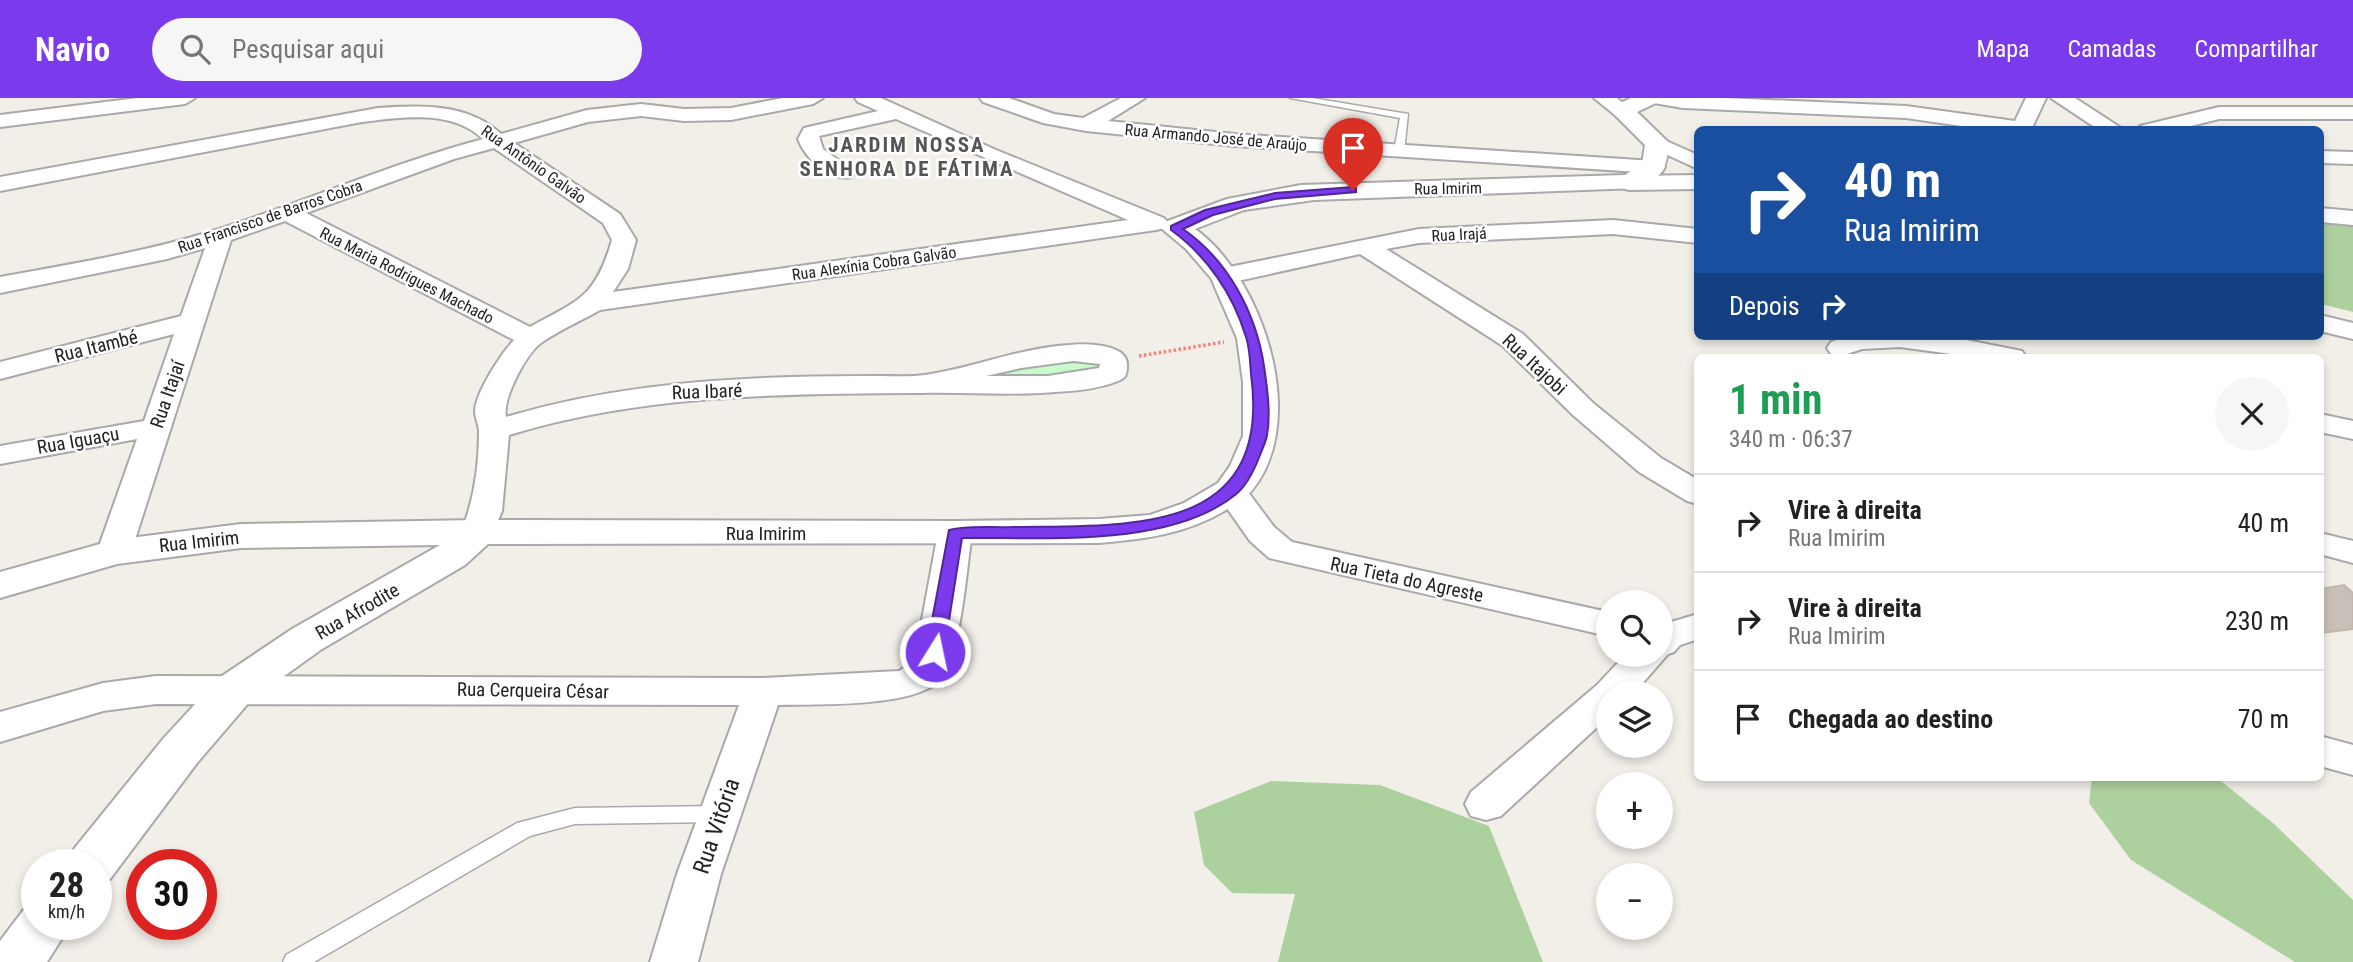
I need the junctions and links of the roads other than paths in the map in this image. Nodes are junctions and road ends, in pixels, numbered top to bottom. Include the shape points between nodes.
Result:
1 (185, 98) edge
2 (571, 98) edge
3 (813, 98) edge
4 (866, 98) edge
5 (990, 98) edge
6 (1135, 98) edge
7 (1295, 98) edge
8 (1648, 98) edge
9 (1655, 98) edge
10 (2036, 98) edge
11 (2061, 98) edge
12 (2197, 98) edge
13 (1613, 105) edge
14 (1869, 105) edge
15 (897, 113) junction
16 (2219, 113) junction
17 (2353, 113) edge
18 (587, 116) junction
19 (0, 121) edge
20 (1086, 125) junction
21 (2004, 126) edge
22 (2022, 126) edge
23 (2107, 126) edge
24 (2164, 126) edge
25 (2238, 126) edge
26 (496, 140) junction
27 (1399, 150) junction
28 (2324, 157) edge
29 (2353, 158) edge
30 (1694, 163) edge
31 (1647, 164) junction
32 (844, 172) dead end
33 (1694, 180) edge
34 (0, 184) edge
35 (285, 212) junction
36 (2324, 215) edge
37 (2353, 218) edge
38 (1165, 225) junction
39 (221, 236) junction
40 (1694, 236) edge
41 (1364, 246) junction
42 (1224, 276) junction
43 (0, 285) edge
44 (593, 303) junction
45 (192, 321) junction
46 (2324, 324) edge
47 (2353, 331) edge
48 (530, 338) junction
49 (1831, 342) edge
50 (1976, 349) junction
51 (1851, 354) edge
52 (1922, 354) edge
53 (1998, 354) edge
54 (1114, 359) road end
55 (0, 371) edge
56 (2324, 424) edge
57 (156, 428) junction
58 (494, 430) junction
59 (2353, 430) edge
60 (0, 455) edge
61 (1231, 491) junction
62 (1694, 492) edge
63 (478, 532) junction
64 (955, 533) junction
65 (2324, 545) edge
66 (114, 552) junction
67 (2353, 552) edge
68 (0, 585) edge
69 (1596, 621) edge
70 (1637, 667) edge
71 (1623, 681) edge
72 (235, 689) junction
73 (763, 692) junction
74 (1596, 706) edge
75 (0, 727) edge
76 (2324, 752) edge
77 (2353, 760) edge
78 (1486, 804) dead end
79 (720, 814) junction
80 (104, 849) edge
81 (32, 940) edge
82 (16, 962) edge
83 (294, 962) edge
84 (674, 962) edge

1 - 19 street
2 - 18 street
3 - 18 street, Rua Francisco de Barros Cobra via 731,114 684,116 641,110
4 - 15 street
5 - 20 street via 1051,120
6 - 20 street, Rua Armando José de Araújo
7 - 27 lane via 1405,116
8 - 13 street
9 - 14 street via 1683,103
10 - 22 street
11 - 23 street
12 - 16 street
13 - 31 street
14 - 21 street
15 - 32 street via 811,132 808,139 814,153
15 - 38 street
16 - 17 street
16 - 24 street
16 - 25 street
18 - 26 street, Rua Francisco de Barros Cobra
20 - 27 street, Rua Armando José de Araújo
26 - 34 street, Rua Antônio Galvão via 480,124 436,114 388,112
26 - 35 street, Rua Francisco de Barros Cobra
26 - 44 street, Rua Antônio Galvão via 612,219 619,230 624,240 622,254
27 - 31 street, Rua Armando José de Araújo
28 - 29 street
30 - 31 street
31 - 33 street, Rua Armando José de Araújo
31 - 38 street, Rua Imirim via 1314,191 1243,203
35 - 39 street, Rua Francisco de Barros Cobra
35 - 48 street, Rua Maria Rodrigues Machado
36 - 37 street
38 - 42 street, Rua Imirim via 1196,243
38 - 44 street, Rua Alexínia Cobra Galvão
39 - 43 street, Rua Francisco de Barros Cobra via 120,262
39 - 45 street, Rua Itajaí
40 - 41 street, Rua Irajá via 1613,228 1419,236
41 - 42 street, Rua Irajá
41 - 62 street, Rua Itajobi via 1513,340 1583,409 1650,465
42 - 61 street, Rua Imirim via 1253,338 1259,382 1260,436 1248,467
44 - 48 street, Rua Antônio Galvão
45 - 55 street, Rua Itambé
45 - 57 street, Rua Itajaí
46 - 47 street
48 - 58 street, Rua Antônio Galvão via 494,394 490,410
49 - 50 street via 1897,341
49 - 51 street
50 - 52 street
50 - 53 street
54 - 58 street, Rua Ibaré via 1113,373 1088,380 643,394 570,407
56 - 59 street
57 - 60 street, Rua Iguaçu
57 - 66 street, Rua Itajaí
58 - 63 street, Rua Antônio Galvão via 486,511
61 - 64 street, Rua Imirim via 1197,511 1155,526
61 - 69 street, Rua Tieta do Agreste via 1262,534 1281,550
63 - 64 street, Rua Imirim
63 - 66 street, Rua Imirim via 241,536
63 - 72 street, Rua Afrodite via 451,555 307,639
64 - 73 street, Rua Cerqueira César via 935,652 925,672 909,682 884,687
65 - 67 street
66 - 68 street, Rua Imirim
70 - 71 street
72 - 73 street, Rua Cerqueira César
72 - 75 street, Rua Cerqueira César via 103,696
72 - 80 street, Rua Afrodite
73 - 79 street, Rua Vitória
74 - 78 street
76 - 77 street
79 - 83 lane via 547,821 524,829
79 - 84 street, Rua Vitória
81 - 82 street

